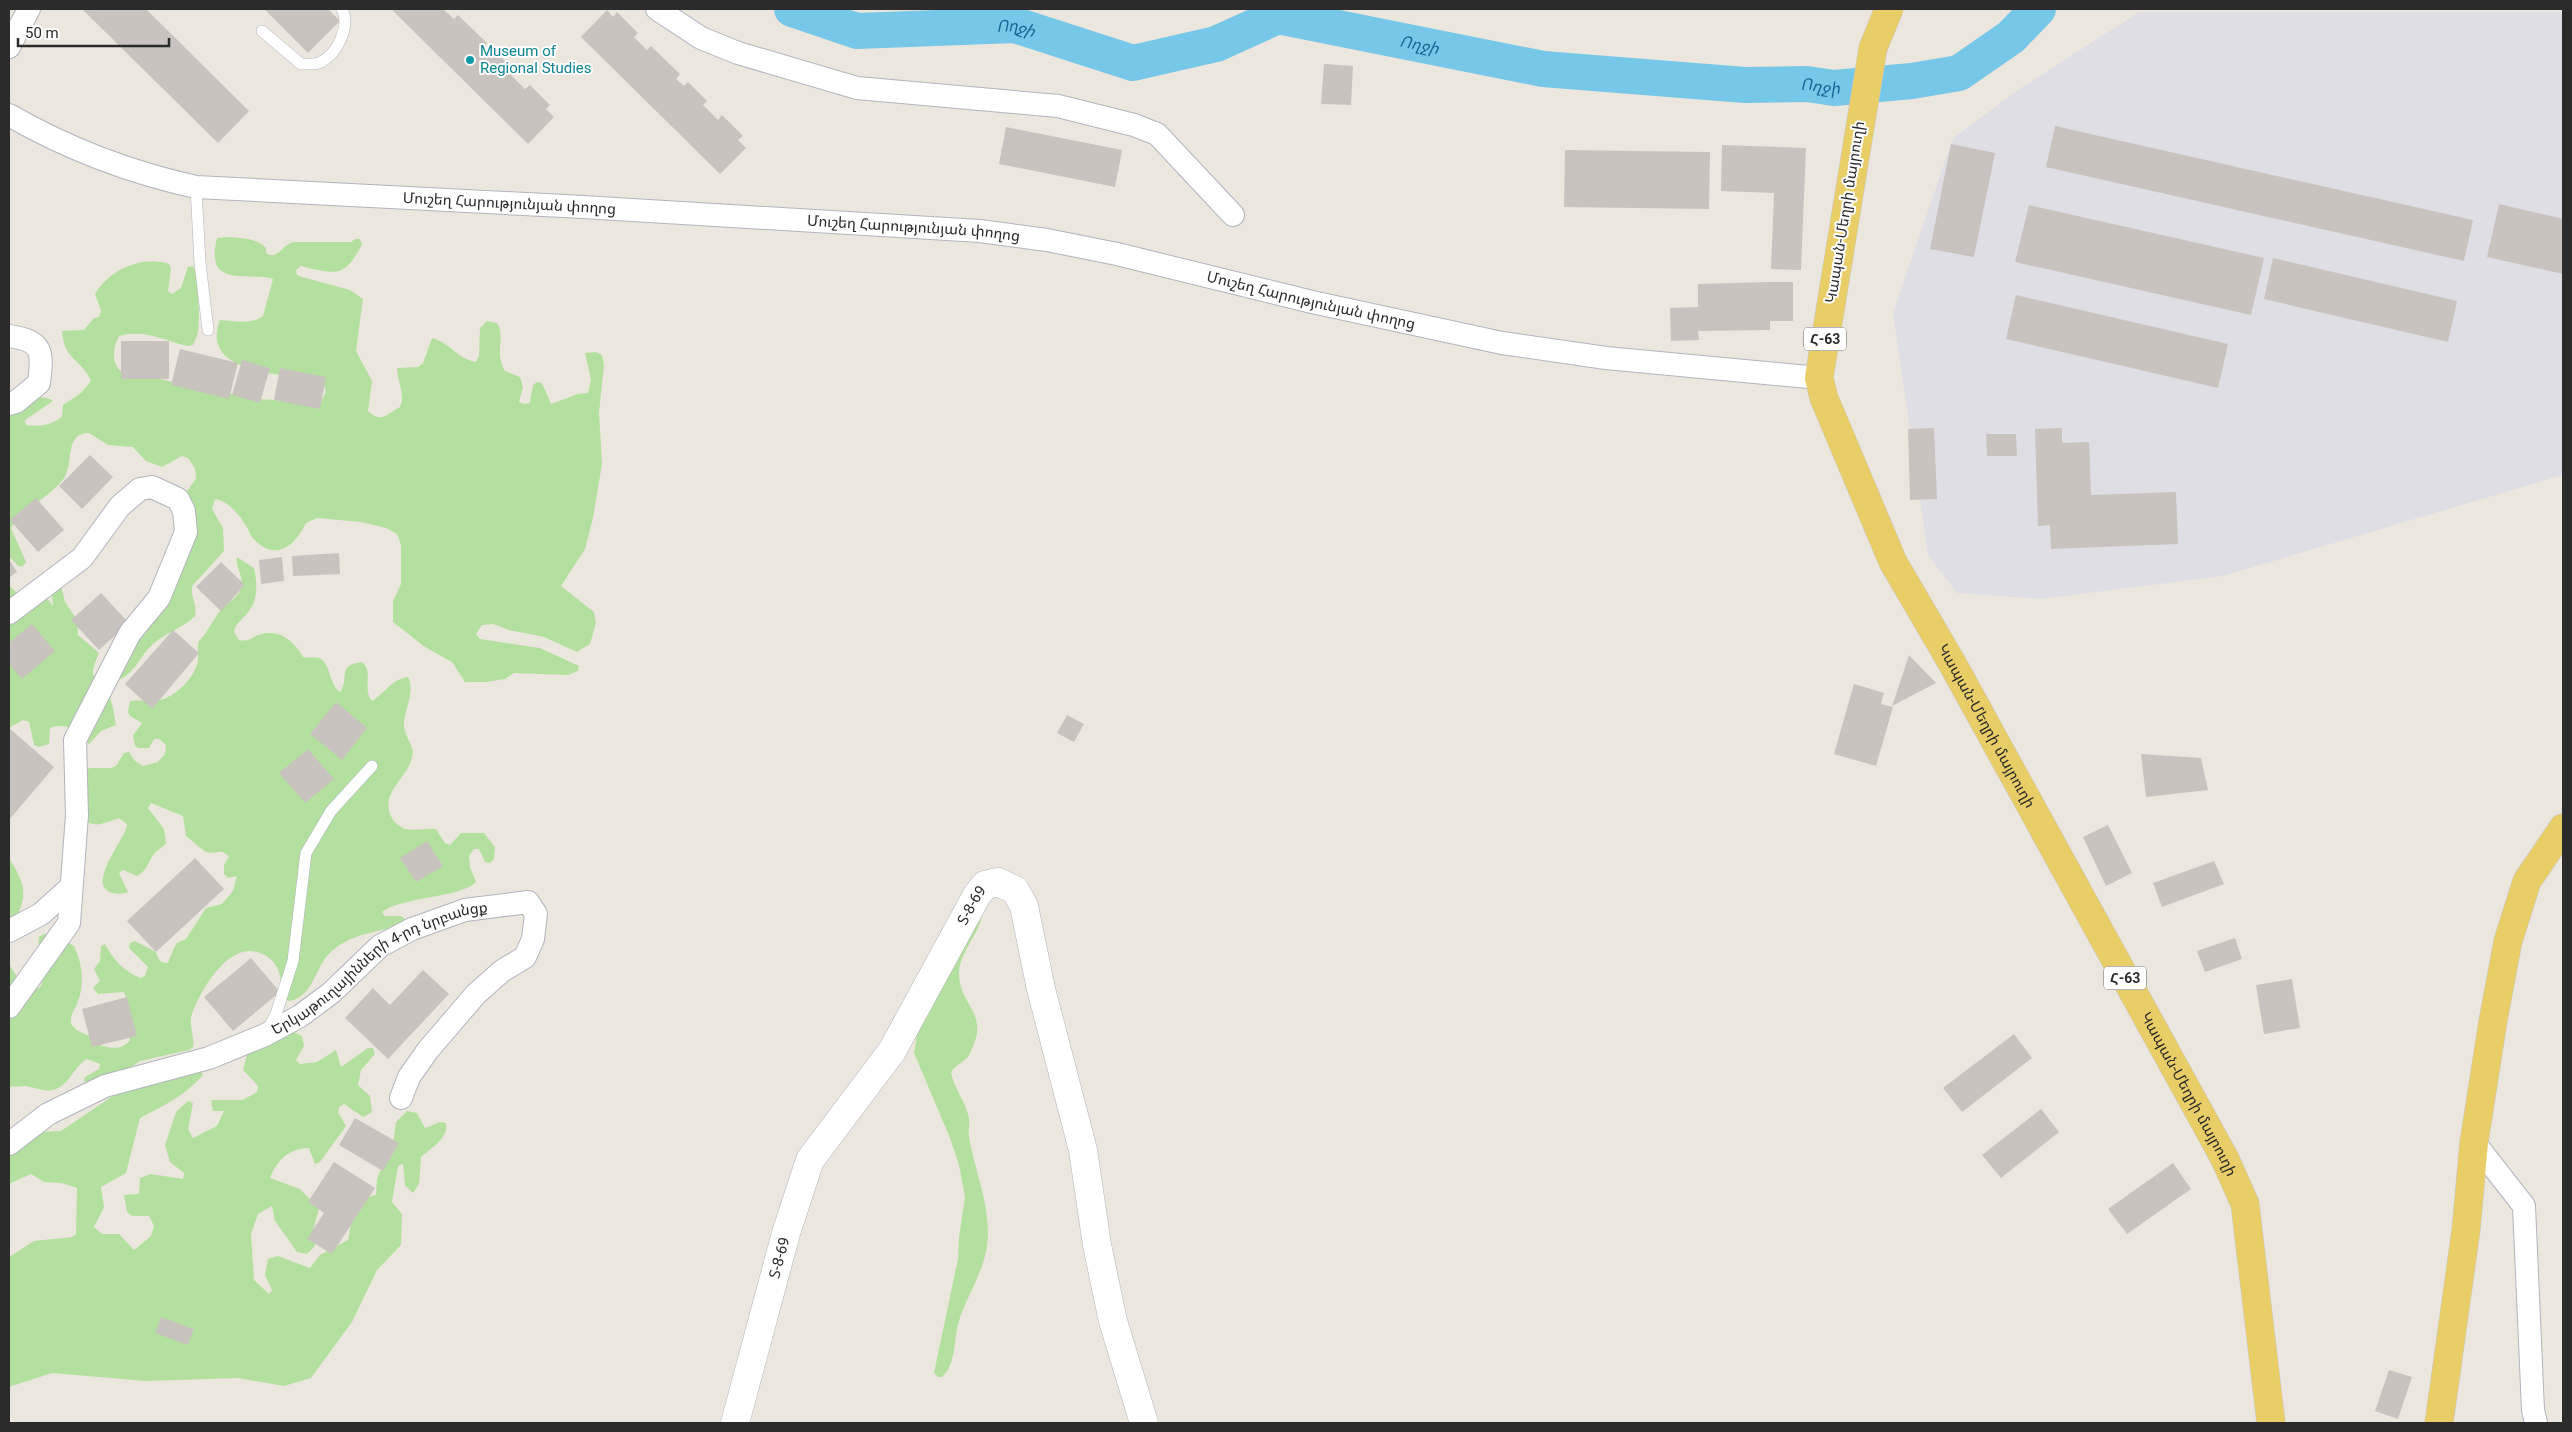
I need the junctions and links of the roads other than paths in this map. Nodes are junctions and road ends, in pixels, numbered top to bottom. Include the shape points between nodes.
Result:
1 (29, 9) edge
2 (342, 9) edge
3 (658, 9) edge
4 (1889, 9) edge
5 (262, 31) dead end
6 (9, 47) edge
7 (9, 115) edge
8 (196, 187) junction
9 (1233, 215) dead end
10 (208, 330) dead end
11 (9, 336) edge
12 (1820, 378) junction
13 (9, 404) edge
14 (9, 613) edge
15 (372, 766) dead end
16 (2563, 828) edge
17 (71, 887) junction
18 (9, 931) edge
19 (9, 1007) edge
20 (265, 1035) junction
21 (401, 1098) dead end
22 (2474, 1142) junction
23 (9, 1144) edge
24 (735, 1423) edge
25 (1144, 1423) edge
26 (2271, 1423) edge
27 (2439, 1423) edge
28 (2536, 1423) edge

1 - 6 street
2 - 5 lane via 346,16 344,28 333,53 319,64 302,64
3 - 9 street via 701,38 738,53 857,88 1058,106 1134,125 1157,134
4 - 12 main road, Կապան-Մեղրի մայրուղի / Հ-63 via 1873,48 1862,105
7 - 8 street, Մուշեղ Հարությունյան փողոց via 81,153 158,179
8 - 10 lane
8 - 12 street, Մուշեղ Հարությունյան փողոց via 990,232 1117,254 1321,304 1502,343 1606,358
11 - 13 street via 34,343 41,350 42,360 39,382 16,402
12 - 26 main road, Կապան-Մեղրի մայրուղի / Հ-63 via 1824,398 1893,562 2225,1158 2245,1204
14 - 17 street via 82,558 120,506 140,489 152,486 178,499 184,511 186,532 159,598 130,633 75,740 77,815
15 - 20 lane via 332,811 306,853 293,961 276,1014
16 - 22 main road via 2527,881 2508,942
17 - 18 street via 41,914
17 - 19 street via 69,923
20 - 21 street, Երկաթուղայինների 4-րդ նրբանցք via 332,994 380,946 412,929 465,910 528,902 536,914 533,939 525,957 502,971 476,994 428,1050 409,1077
20 - 23 street, Երկաթուղայինների 4-րդ նրբանցք via 209,1058 105,1086 48,1114
22 - 27 main road via 2466,1230
22 - 28 street via 2524,1206
24 - 25 street, Տ-8-69 / Տ-8-69 via 786,1233 810,1160 892,1051 977,895 985,885 998,882 1015,890 1024,906 1041,989 1083,1150 1097,1245 1113,1321

